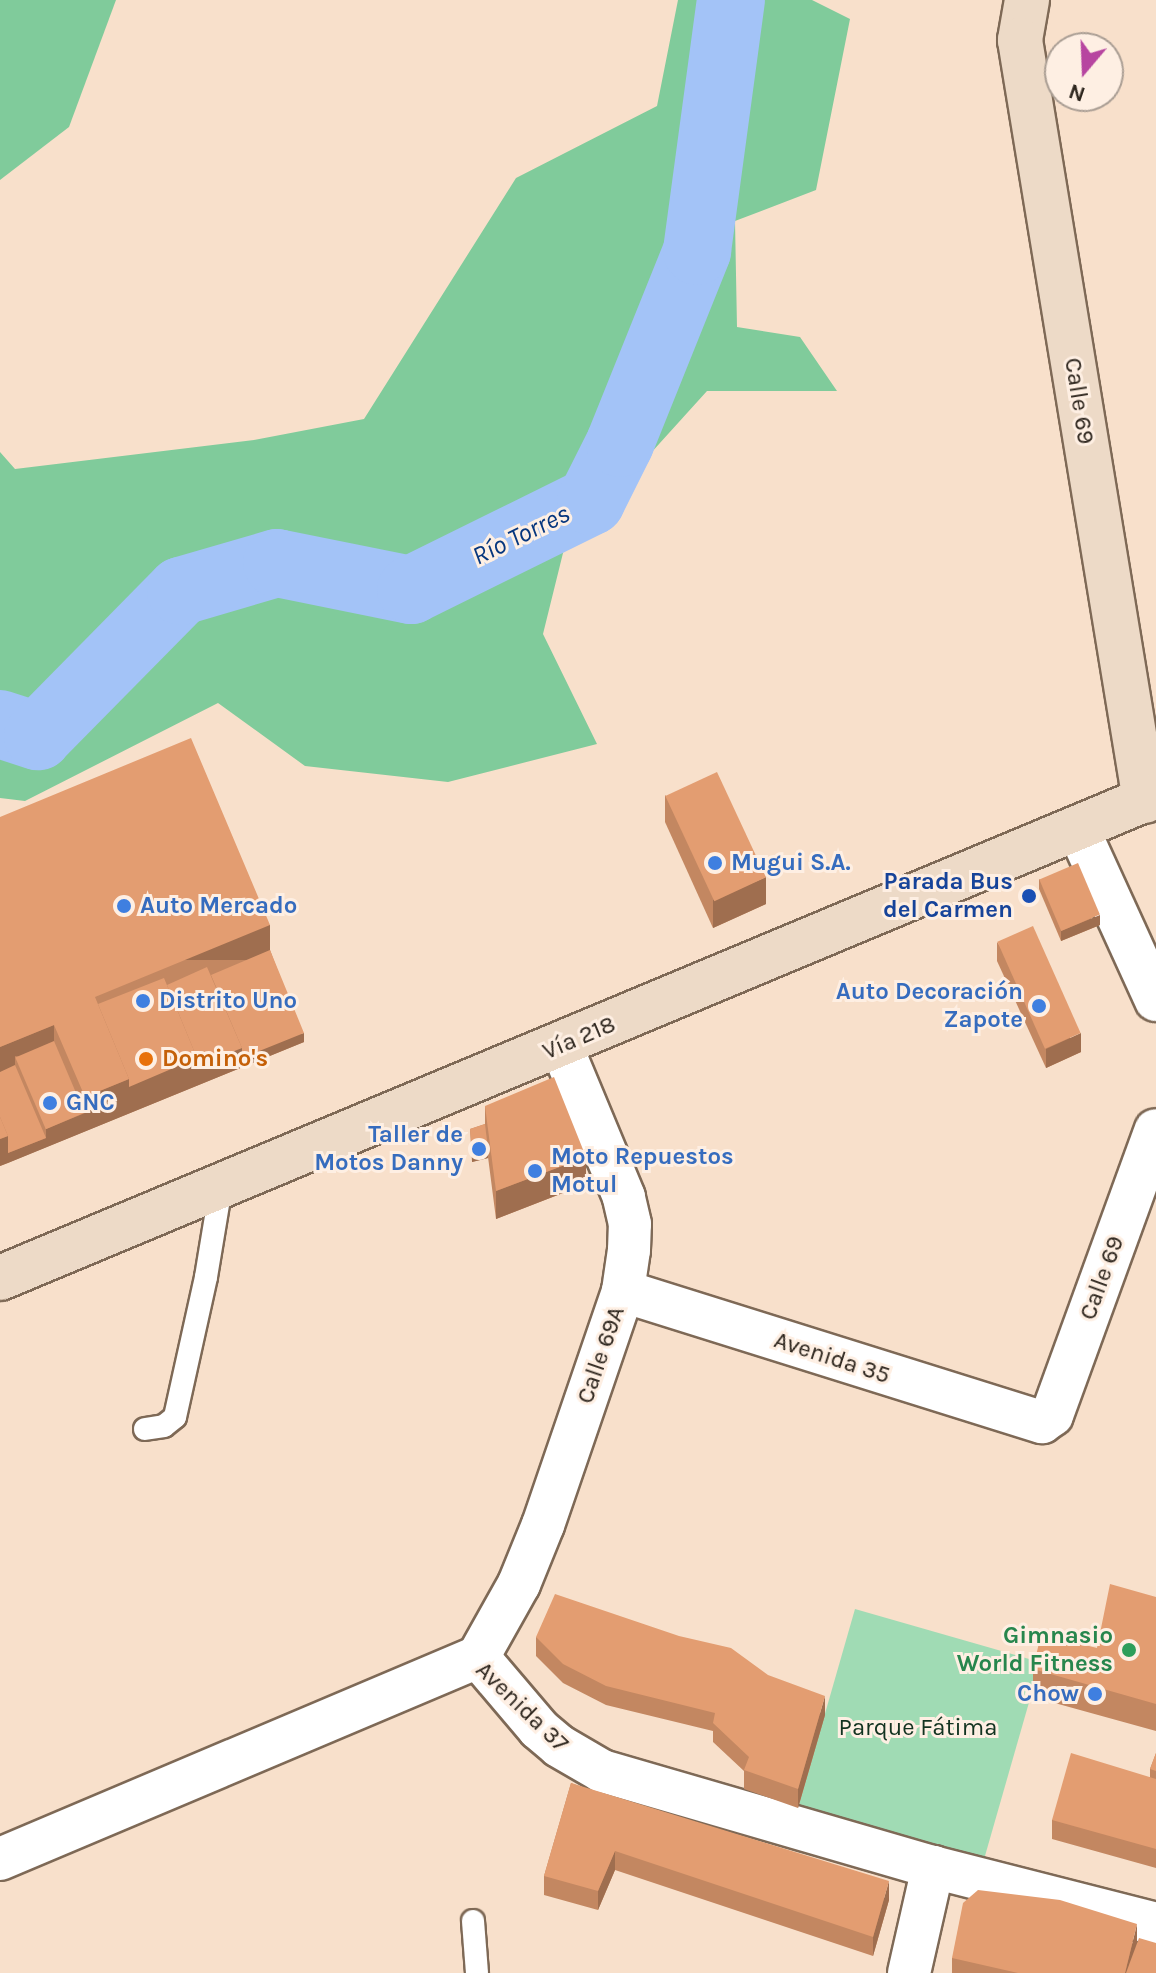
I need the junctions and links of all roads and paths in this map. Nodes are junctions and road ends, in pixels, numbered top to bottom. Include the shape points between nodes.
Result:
1 (1027, 0) edge
2 (1150, 798) edge
3 (1078, 829) junction
4 (1156, 1000) edge
5 (561, 1046) junction
6 (1156, 1130) edge
7 (221, 1186) junction
8 (0, 1278) edge
9 (623, 1291) junction
10 (1042, 1422) joint
11 (145, 1429) dead end
12 (478, 1657) junction
13 (0, 1859) edge
14 (933, 1867) junction
15 (473, 1921) dead end
16 (1156, 1924) edge
17 (477, 1973) edge
18 (909, 1973) edge

1 - 2 main road, Calle 69 via 1020,40
2 - 3 main road, Vía 218
3 - 4 street
3 - 5 main road, Vía 218
5 - 7 main road, Vía 218
5 - 9 street, Calle 69A via 624,1197 630,1224
6 - 10 street, Calle 69 via 1052,1415
7 - 8 main road, Vía 218
7 - 11 lane via 175,1417 164,1426
9 - 10 street, Avenida 35
9 - 12 street, Calle 69A via 531,1554
12 - 13 street, Avenida 37
12 - 14 street, Avenida 37 via 539,1729 602,1771
14 - 16 street, Avenida 37
14 - 18 street
15 - 17 lane

